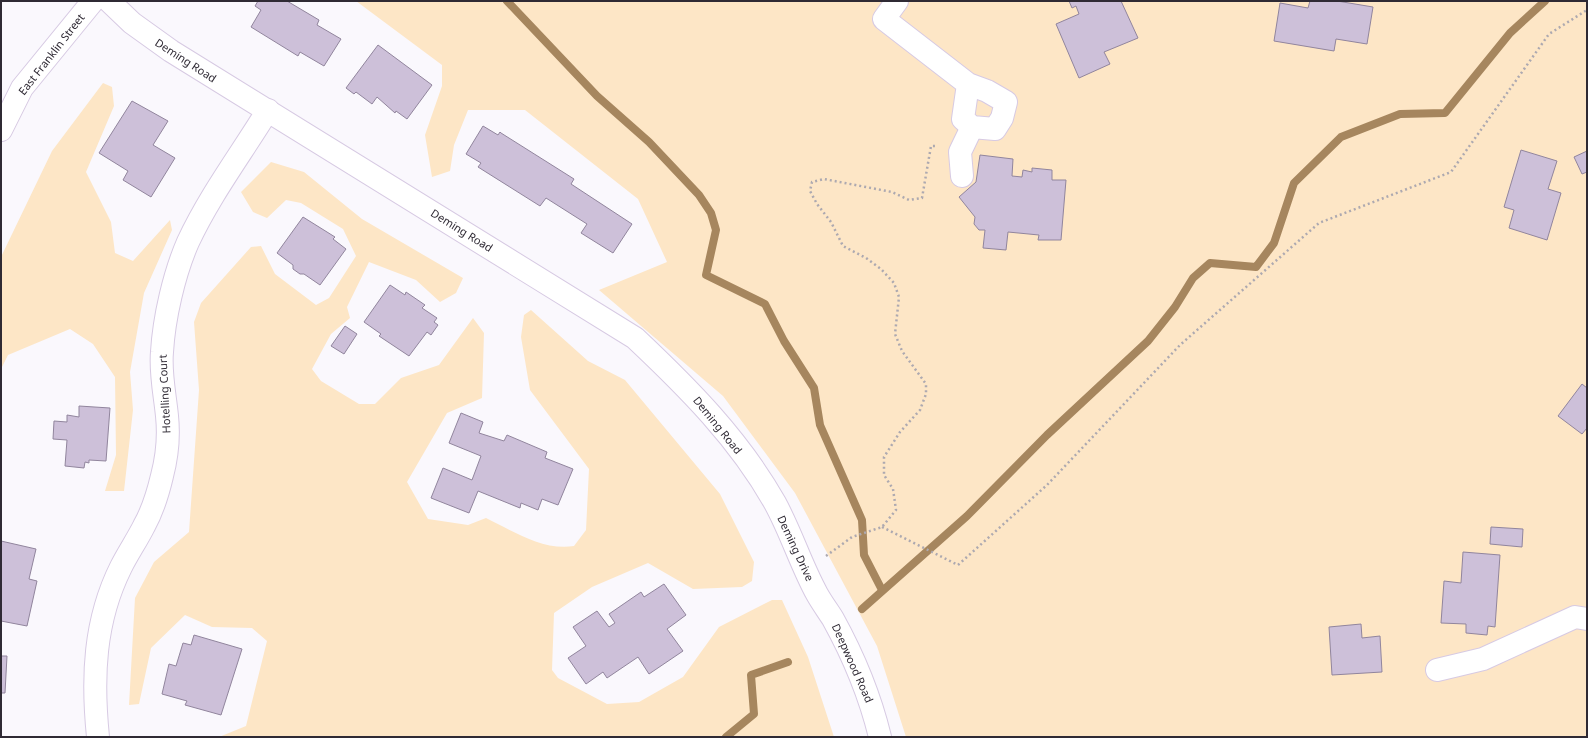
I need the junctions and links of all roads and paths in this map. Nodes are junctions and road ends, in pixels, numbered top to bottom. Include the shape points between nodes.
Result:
1 (93, 1) edge
2 (109, 1) edge
3 (898, 1) edge
4 (1587, 10) edge
5 (968, 84) junction
6 (268, 110) junction
7 (972, 127) junction
8 (1, 130) edge
9 (960, 152) junction
10 (962, 176) dead end
11 (775, 503) joint
12 (882, 527) junction
13 (802, 562) junction
14 (817, 593) joint
15 (1587, 619) edge
16 (1438, 670) dead end
17 (98, 737) edge
18 (880, 737) edge

1 - 8 street, East Franklin Street via 22,88
2 - 6 street, Deming Road via 132,23 171,51
3 - 5 street via 884,18
4 - 12 path via 1549,34 1451,172 1319,223 1180,345 1047,485 958,565
5 - 7 street via 963,119
5 - 7 street via 1006,102 1002,118 995,129
6 - 11 street, Deming Road via 635,338 685,385 730,436
6 - 17 street, Hotelling Court via 207,206 178,271 161,353 167,418 163,474 156,500 121,567 107,600 100,626 95,664
7 - 9 street
9 - 10 street
9 - 12 path via 931,146 922,198 909,200 892,192 824,179 812,182 810,191 816,204 831,222 843,246 866,258 894,283 899,297 896,334 902,351 926,384 926,394 920,410 900,432 884,457 884,475 893,489 896,510
11 - 13 street, Deming Drive
12 - 13 path via 852,538 827,556
13 - 14 street, Deming Drive
14 - 18 street, Deepwood Road via 855,662 872,706
15 - 16 street via 1575,617 1483,659

